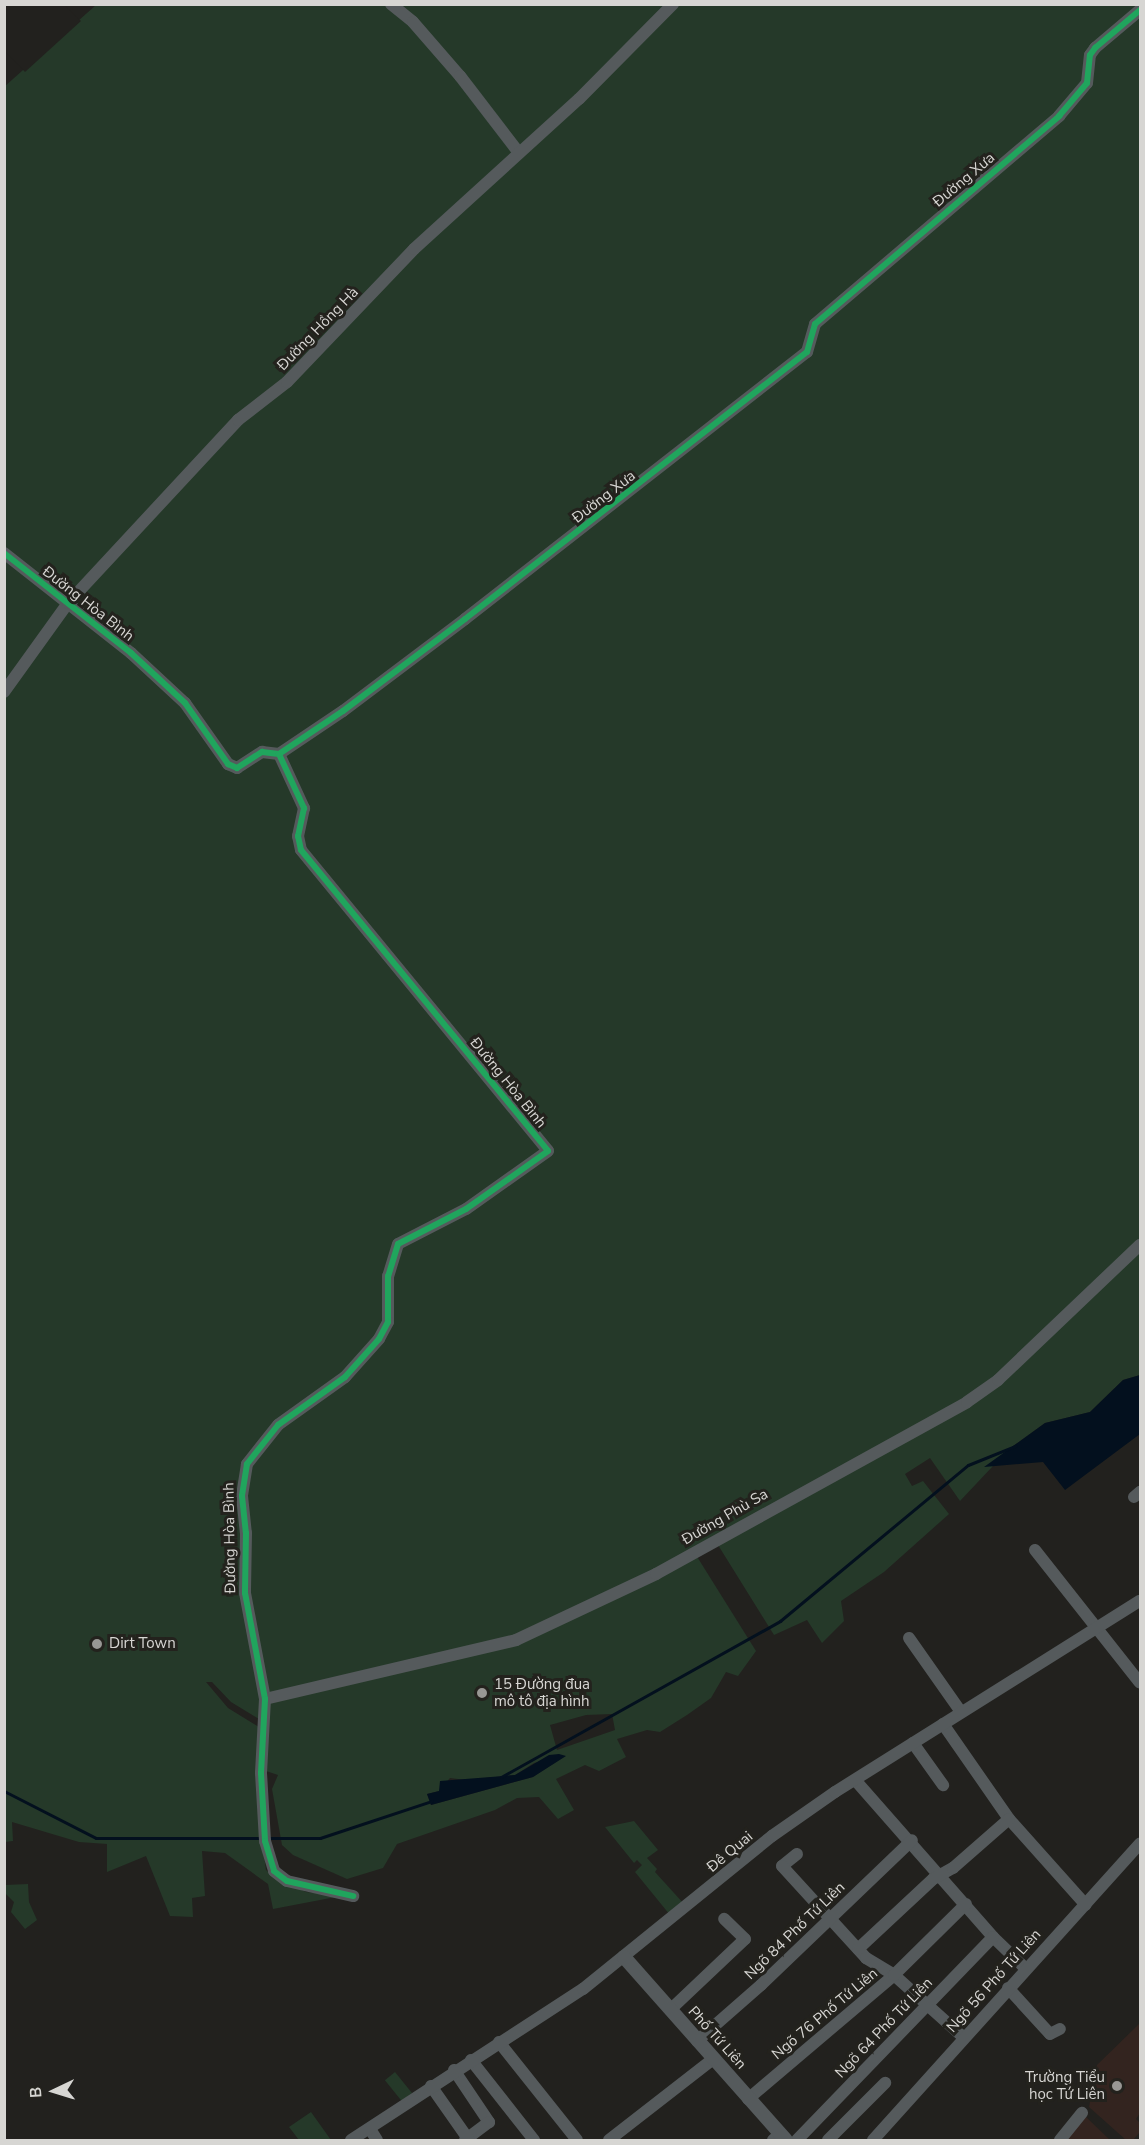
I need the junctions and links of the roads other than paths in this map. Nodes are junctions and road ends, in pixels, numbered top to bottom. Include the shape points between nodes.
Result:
1 (391, 4) edge
2 (673, 4) edge
3 (1140, 10) edge
4 (519, 153) junction
5 (4, 552) edge
6 (68, 603) junction
7 (4, 692) edge
8 (279, 754) junction
9 (1140, 1245) edge
10 (1035, 1550) dead end
11 (1140, 1601) edge
12 (1096, 1629) junction
13 (909, 1638) dead end
14 (1140, 1683) edge
15 (266, 1699) junction
16 (961, 1712) junction
17 (943, 1724) junction
18 (913, 1743) junction
19 (856, 1780) junction
20 (943, 1785) dead end
21 (1010, 1820) junction
22 (912, 1840) junction
23 (1140, 1843) edge
24 (797, 1854) dead end
25 (942, 1875) junction
26 (353, 1896) dead end
27 (966, 1904) junction
28 (1086, 1905) junction
29 (831, 1918) junction
30 (724, 1919) dead end
31 (993, 1937) junction
32 (858, 1949) junction
33 (624, 1957) junction
34 (1025, 1968) junction
35 (894, 1975) junction
36 (1008, 1988) junction
37 (928, 2005) junction
38 (670, 2010) junction
39 (1060, 2029) dead end
40 (963, 2037) junction
41 (698, 2040) junction
42 (499, 2042) junction
43 (713, 2059) junction
44 (471, 2060) junction
45 (454, 2070) junction
46 (885, 2084) dead end
47 (431, 2086) junction
48 (748, 2099) junction
49 (1082, 2113) dead end
50 (370, 2129) junction
51 (779, 2138) edge
52 (351, 2140) edge
53 (377, 2140) edge
54 (467, 2140) edge
55 (534, 2140) edge
56 (577, 2140) edge
57 (609, 2140) edge
58 (797, 2140) edge
59 (828, 2140) edge
60 (873, 2140) edge
61 (1060, 2140) edge

1 - 4 street via 413,22 454,68
2 - 4 street, Đường Hồng Hà
3 - 8 street, Đường Xưa via 1095,48 1090,55 1087,83 1059,117 814,324 807,352 456,626
4 - 6 street, Đường Hồng Hà via 414,249 287,382 238,420
5 - 6 street, Đường Hòa Bình
6 - 7 street, Đường Hồng Hà
6 - 8 street, Đường Hòa Bình via 185,703 228,764 237,768 262,752
8 - 15 street, Đường Hòa Bình via 304,808 298,836 301,850 548,1151 466,1209 398,1244 388,1276 388,1322 380,1339 345,1377 278,1425 247,1464 242,1496 245,1593
9 - 15 street, Đường Phù Sa via 998,1380 967,1402 656,1574 516,1640
10 - 12 street
11 - 12 street, Đê Quai
12 - 14 street
12 - 16 street, Đê Quai
13 - 16 street
15 - 26 street, Đường Hòa Bình via 262,1814 274,1871 287,1881
16 - 17 street, Đê Quai
17 - 18 street, Đê Quai
17 - 21 street
18 - 19 street, Đê Quai
18 - 20 street
19 - 22 street
19 - 33 street, Đê Quai via 772,1836
21 - 25 street
21 - 28 street
22 - 25 street
22 - 29 street, Ngõ 84 Phố Tứ Liên
23 - 28 street, Ngõ 56 Phố Tứ Liên
24 - 29 street via 782,1866
25 - 27 street
25 - 32 street
27 - 31 street
27 - 35 street, Ngõ 76 Phố Tứ Liên
28 - 34 street, Ngõ 56 Phố Tứ Liên
29 - 32 street
29 - 41 street, Ngõ 84 Phố Tứ Liên
30 - 38 street via 745,1939
31 - 34 street
31 - 37 street, Ngõ 64 Phố Tứ Liên
32 - 35 street
33 - 38 street, Phố Tứ Liên
33 - 42 street, Đê Quai via 583,1989
34 - 36 street, Ngõ 56 Phố Tứ Liên
35 - 37 street
35 - 48 street, Ngõ 76 Phố Tứ Liên
36 - 39 street via 1050,2034
36 - 40 street, Ngõ 56 Phố Tứ Liên
37 - 40 street
37 - 58 street, Ngõ 64 Phố Tứ Liên
38 - 41 street, Phố Tứ Liên
40 - 60 street, Ngõ 56 Phố Tứ Liên
41 - 43 street, Phố Tứ Liên
42 - 44 street, Đê Quai
42 - 56 street
43 - 48 street, Phố Tứ Liên
43 - 57 street
44 - 45 street, Đê Quai
44 - 55 street
45 - 47 street, Đê Quai
45 - 54 street via 489,2122
46 - 59 street
47 - 50 street, Đê Quai
47 - 54 street
48 - 51 street, Phố Tứ Liên
49 - 61 street
50 - 52 street, Đê Quai
50 - 53 street

